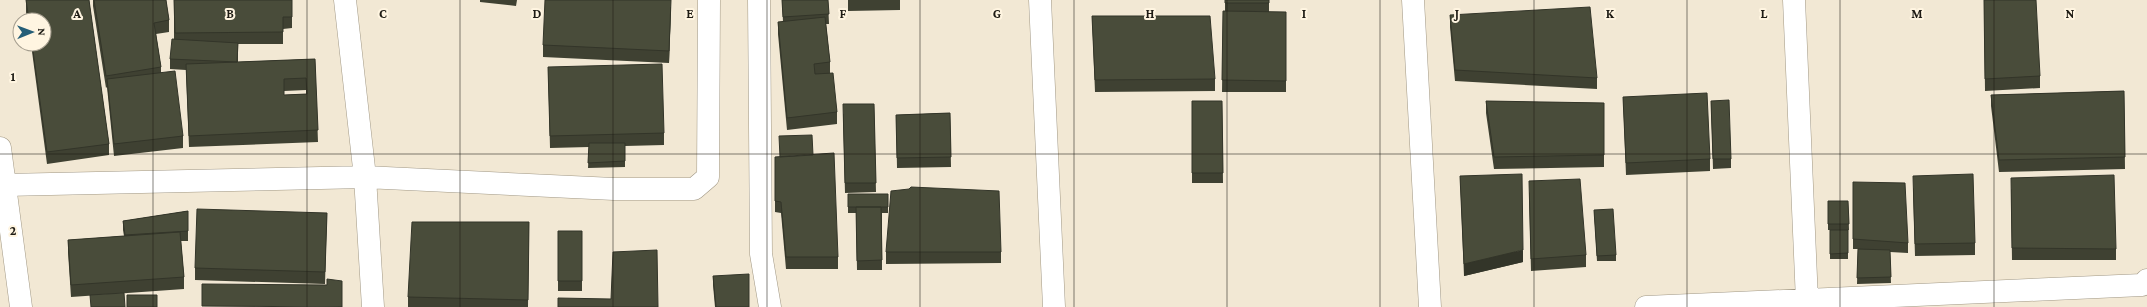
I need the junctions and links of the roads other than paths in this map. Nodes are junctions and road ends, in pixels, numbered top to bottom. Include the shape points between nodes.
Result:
1 (345, 0) edge
2 (759, 0) edge
3 (1040, 0) edge
4 (1413, 0) edge
5 (1794, 0) edge
6 (709, 1) dead end
7 (0, 148) edge
8 (365, 177) junction
9 (6, 185) junction
10 (2147, 280) edge
11 (1807, 301) junction
12 (21, 307) edge
13 (373, 307) edge
14 (770, 307) edge
15 (1054, 307) edge
16 (1430, 307) edge
17 (1646, 307) edge

1 - 8 street
2 - 14 street via 761,254
3 - 15 street
4 - 16 street
5 - 11 street
6 - 8 street via 708,177 694,189 614,189
7 - 9 street
8 - 9 street
8 - 13 street
9 - 12 street
10 - 11 street via 2142,285
11 - 17 street

